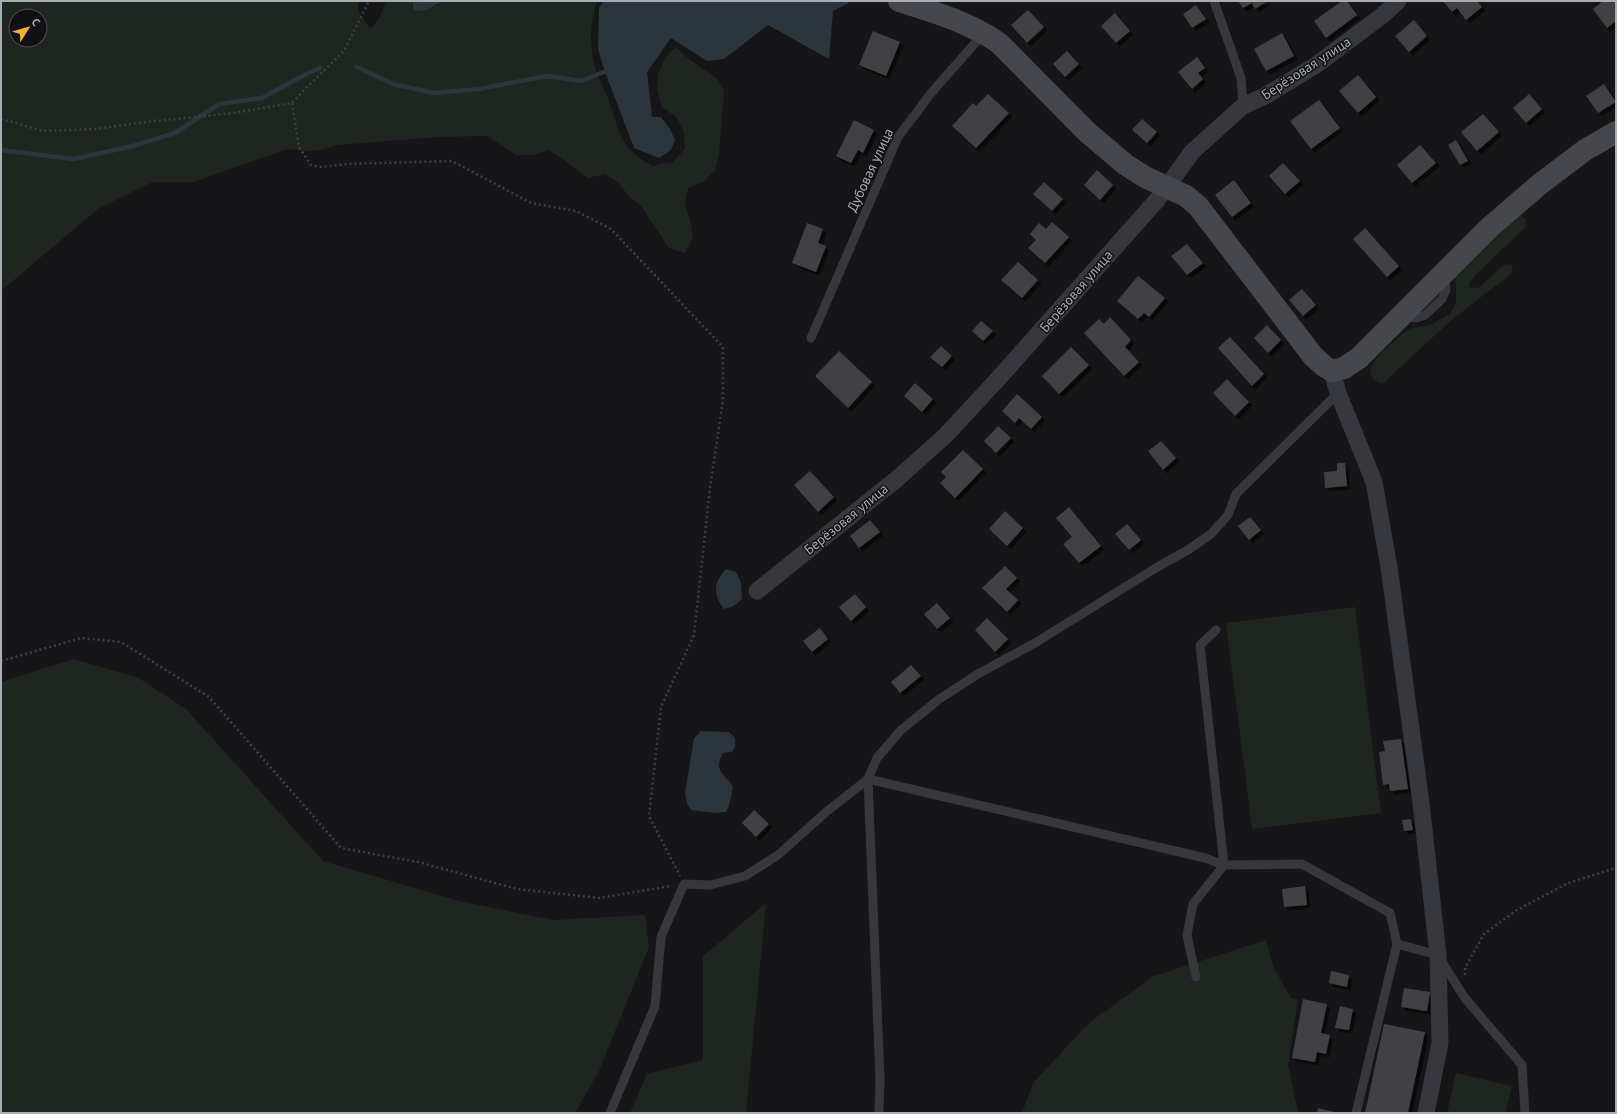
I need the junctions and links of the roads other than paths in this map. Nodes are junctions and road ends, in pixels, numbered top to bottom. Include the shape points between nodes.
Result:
1 (899, 1) edge
2 (1214, 1) edge
3 (1398, 1) edge
4 (984, 33) junction
5 (1243, 106) junction
6 (1616, 132) edge
7 (1167, 187) junction
8 (811, 338) dead end
9 (1332, 371) junction
10 (1338, 393) junction
11 (758, 591) dead end
12 (1216, 630) dead end
13 (868, 779) junction
14 (1224, 864) junction
15 (1397, 944) junction
16 (1438, 956) junction
17 (1196, 976) dead end
18 (610, 1113) edge
19 (879, 1113) edge
20 (1356, 1113) edge
21 (1426, 1113) edge
22 (1525, 1113) edge

1 - 4 street via 953,18
2 - 5 lane via 1241,78
3 - 5 street, Берёзовая улица via 1316,65 1265,96
4 - 7 street via 998,43 1087,132 1126,165
4 - 8 lane, Дубовая улица via 932,92 898,137
5 - 7 street, Берёзовая улица via 1192,152
6 - 9 street via 1585,150 1540,184 1490,227 1359,358 1344,368
7 - 9 street via 1186,196 1198,206 1313,356
7 - 11 street, Берёзовая улица via 946,435 898,478
9 - 10 street
10 - 13 lane via 1236,494 1228,515 1211,534 938,700 902,730 877,758
10 - 16 street via 1374,482 1389,567 1421,803
12 - 14 lane via 1200,645
13 - 14 lane
13 - 18 lane via 778,855 745,876 710,885 684,884 661,938 655,1006
13 - 19 lane via 880,1079
14 - 15 lane via 1302,864 1390,913
14 - 17 lane via 1193,904 1186,935
15 - 16 lane
15 - 20 lane
16 - 21 street via 1440,1042
16 - 22 lane via 1464,997 1522,1066

